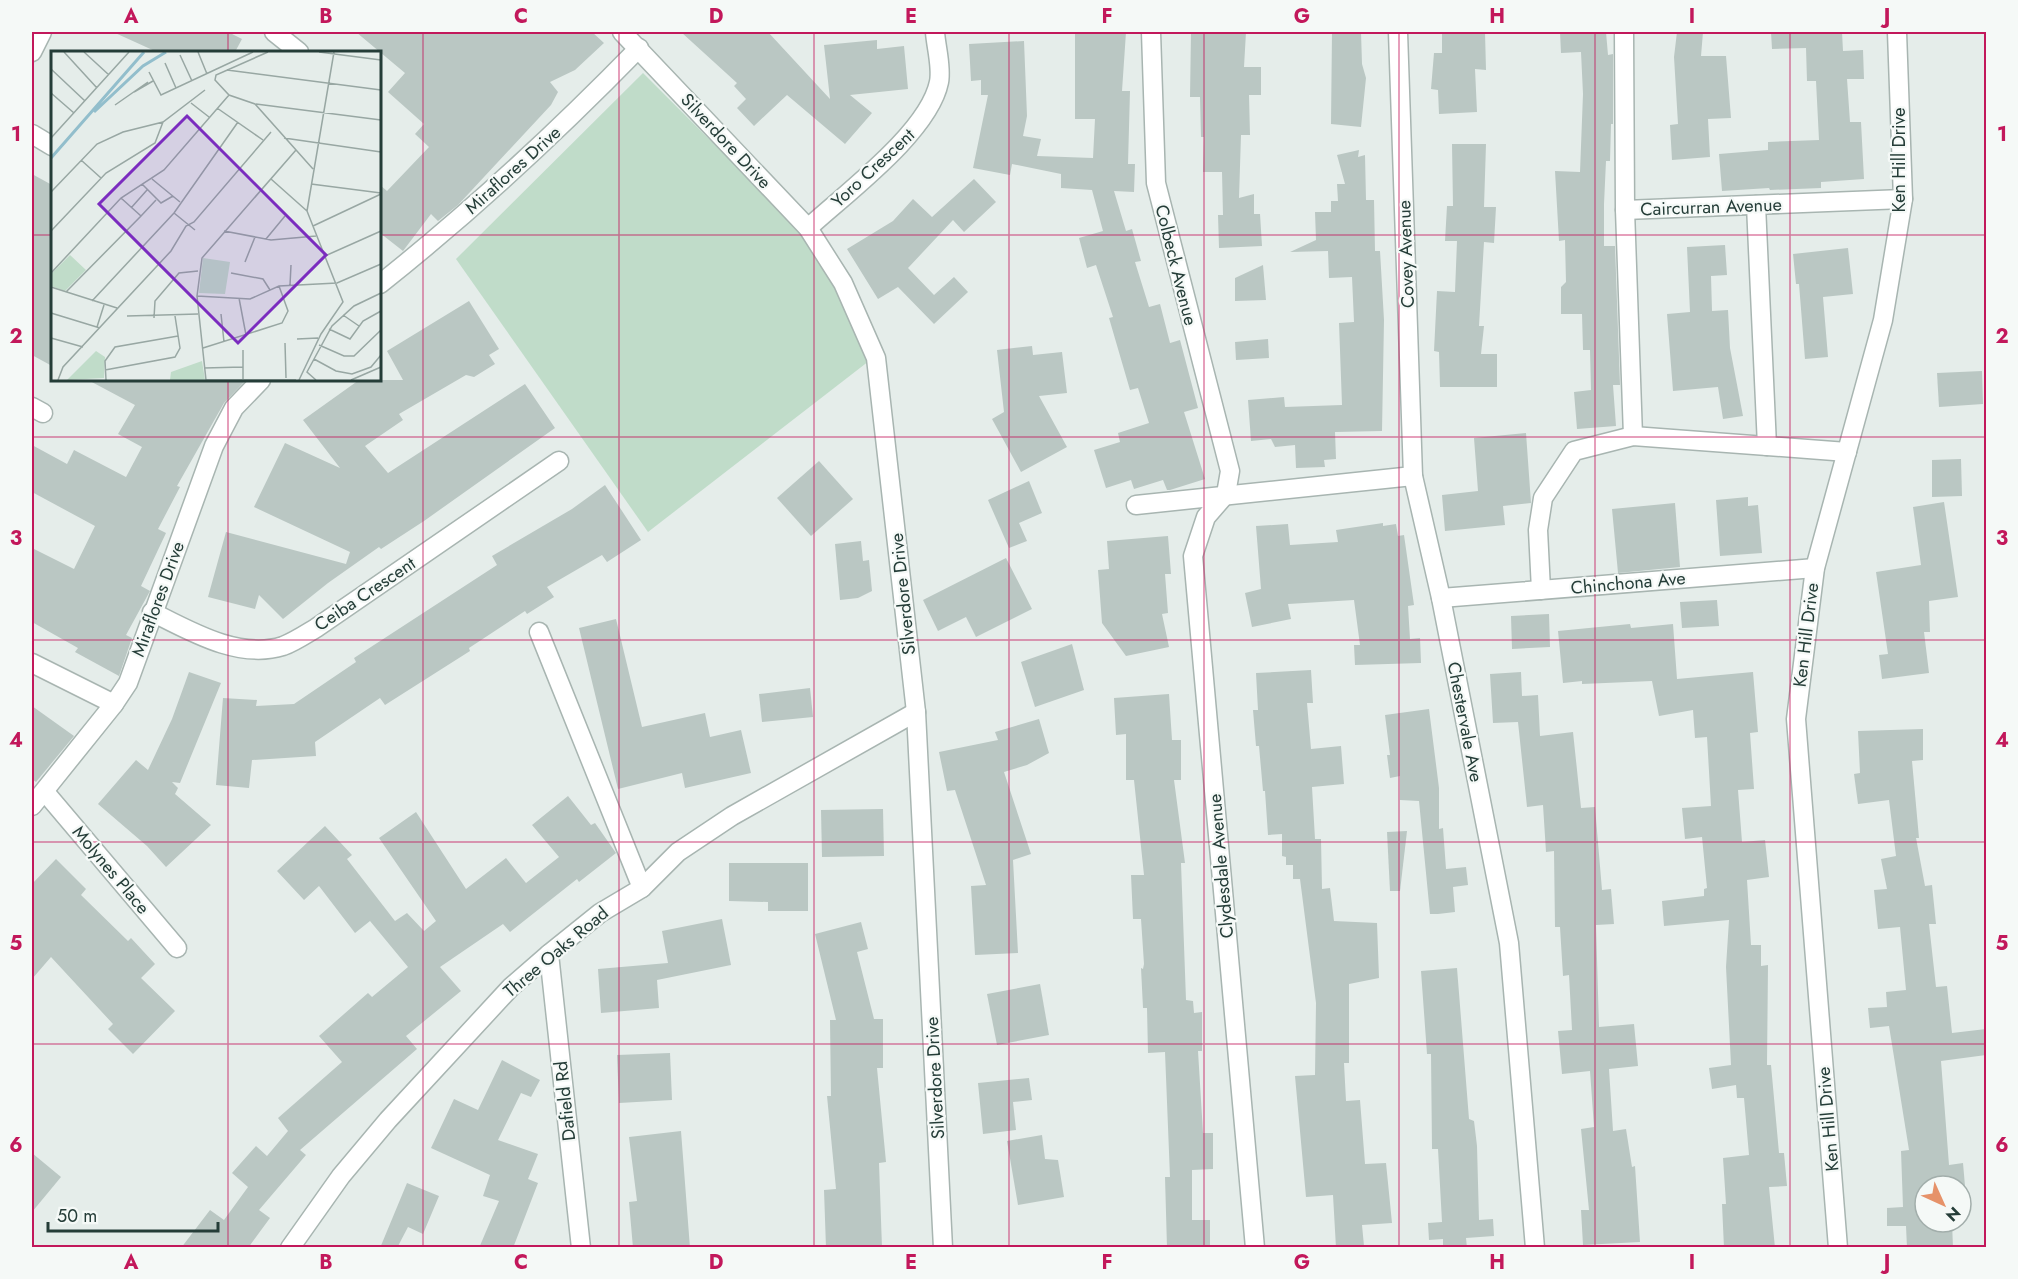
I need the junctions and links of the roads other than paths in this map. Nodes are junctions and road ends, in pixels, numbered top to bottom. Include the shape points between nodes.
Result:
1 (42, 32) edge
2 (274, 32) edge
3 (622, 32) edge
4 (935, 32) edge
5 (1151, 32) edge
6 (1398, 32) edge
7 (1624, 32) edge
8 (1897, 32) edge
9 (639, 48) junction
10 (298, 51) edge
11 (32, 52) edge
12 (32, 134) edge
13 (51, 145) edge
14 (1903, 199) junction
15 (1756, 205) junction
16 (1625, 210) junction
17 (808, 228) junction
18 (381, 283) edge
19 (260, 381) edge
20 (1632, 436) junction
21 (1767, 446) junction
22 (1847, 452) junction
23 (559, 461) dead end
24 (1413, 476) junction
25 (1226, 494) junction
26 (1136, 505) dead end
27 (1815, 568) junction
28 (1541, 590) junction
29 (1441, 598) junction
30 (152, 612) junction
31 (539, 632) dead end
32 (32, 663) edge
33 (114, 704) junction
34 (916, 712) junction
35 (45, 792) junction
36 (32, 806) edge
37 (642, 888) junction
38 (177, 948) dead end
39 (549, 954) junction
40 (290, 1248) edge
41 (581, 1248) edge
42 (943, 1248) edge
43 (1255, 1248) edge
44 (1535, 1248) edge
45 (1838, 1248) edge

1 - 11 street
2 - 10 street
3 - 9 street, Silverdore Drive
4 - 17 street, Yoro Crescent via 939,80 933,102 918,125
5 - 25 street, Colbeck Avenue via 1155,183 1230,471
6 - 24 street, Covey Avenue
7 - 16 street, Caircurran Avenue
8 - 14 street, Ken Hill Drive
9 - 17 street, Silverdore Drive
9 - 18 street, Miraflores Drive via 494,189
12 - 13 street
14 - 15 street, Caircurran Avenue
14 - 22 street, Ken Hill Drive via 1883,320
15 - 16 street, Caircurran Avenue
15 - 21 street
16 - 20 street
17 - 34 street, Silverdore Drive via 843,283 876,358
19 - 30 street, Miraflores Drive via 234,408 214,446
20 - 21 street
20 - 28 street via 1574,451 1543,498 1538,530
21 - 22 street
22 - 27 street, Ken Hill Drive
23 - 30 street, Ceiba Crescent via 316,628 283,646 252,650 201,637
24 - 25 street
24 - 29 street, Chestervale Ave
25 - 26 street
25 - 43 street, Clydesdale Avenue via 1206,517 1193,556
27 - 28 street, Chinchona Ave
27 - 45 street, Ken Hill Drive via 1796,719
28 - 29 street, Chinchona Ave
29 - 44 street, Chestervale Ave via 1509,943
30 - 33 street, Miraflores Drive via 128,683
31 - 37 street
32 - 33 street
33 - 35 street, Miraflores Drive
34 - 37 street, Three Oaks Road via 732,816 678,852
34 - 42 street, Silverdore Drive
35 - 36 street, Miraflores Drive
35 - 38 street, Molynes Place
37 - 39 street, Three Oaks Road via 600,913
39 - 40 street, Three Oaks Road via 511,987 388,1120 341,1176
39 - 41 street, Dafield Rd

